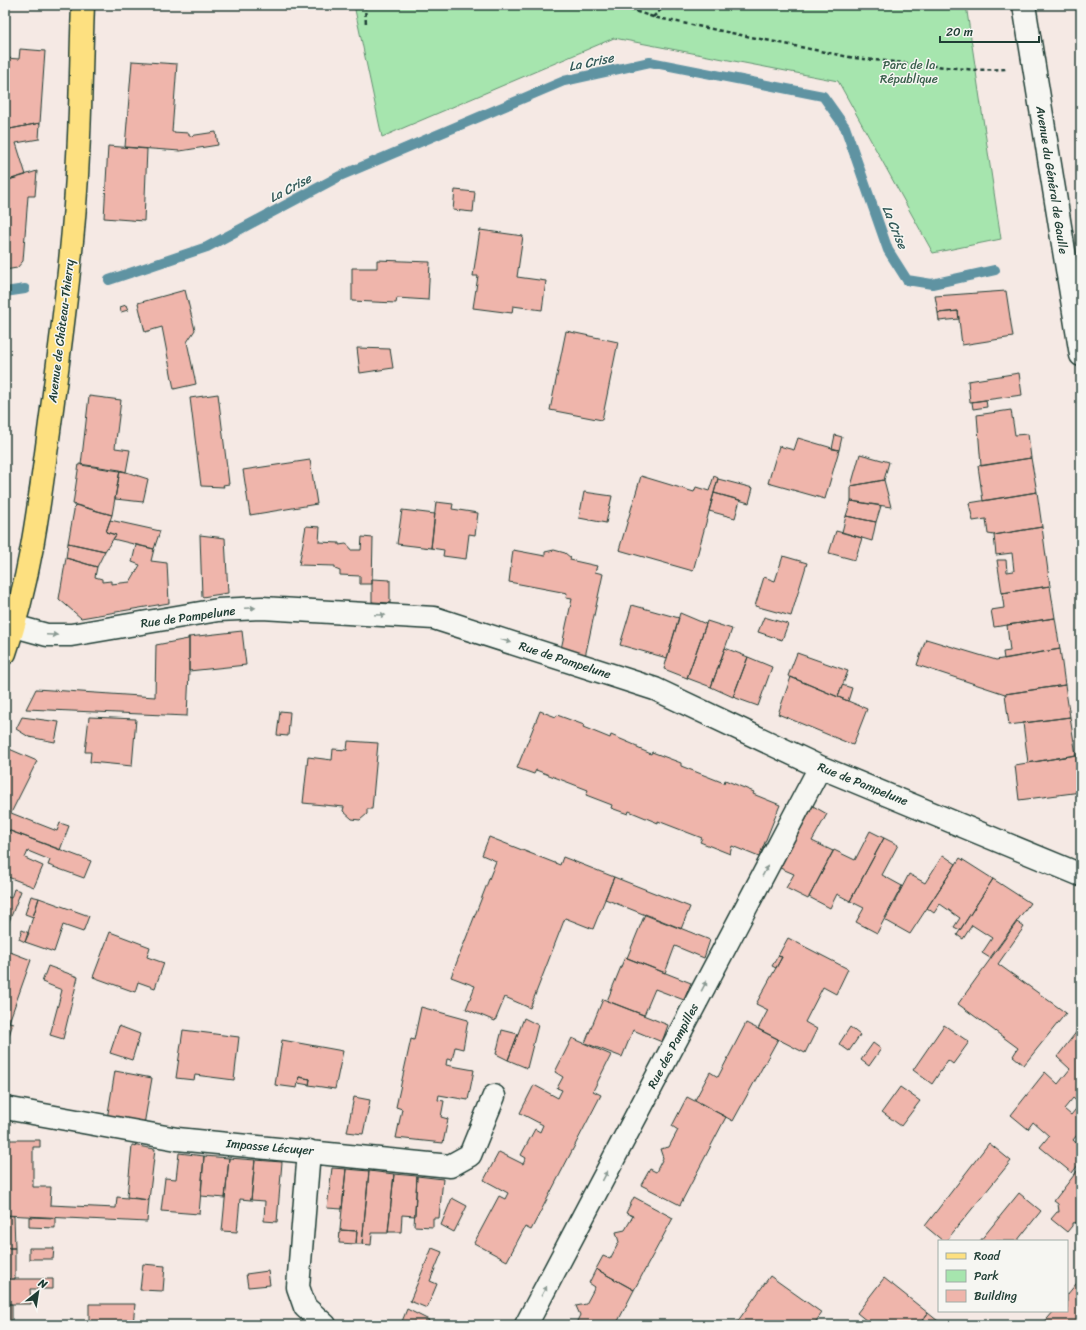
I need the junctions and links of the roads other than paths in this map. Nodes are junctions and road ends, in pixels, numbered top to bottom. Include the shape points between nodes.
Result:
1 (83, 5) edge
2 (1024, 5) edge
3 (1081, 355) edge
4 (14, 626) junction
5 (5, 653) edge
6 (820, 767) junction
7 (1081, 875) edge
8 (494, 1096) dead end
9 (5, 1108) edge
10 (309, 1151) junction
11 (325, 1325) edge
12 (526, 1325) edge

1 - 4 main road, Avenue de Château-Thierry via 78,157 62,332 26,581
2 - 3 street, Avenue du Général de Gaulle
4 - 5 main road, Avenue de Château-Thierry
4 -> 6 street, Rue de Pampelune via 47,635 71,635 218,610 262,608 434,618 655,689
6 - 7 street, Rue de Pampelune
12 -> 6 street, Rue des Pampilles
8 - 10 street, Impasse Lécuyer via 470,1155 450,1166
9 - 10 street, Impasse Lécuyer via 178,1139
10 - 11 street via 298,1287 305,1307

